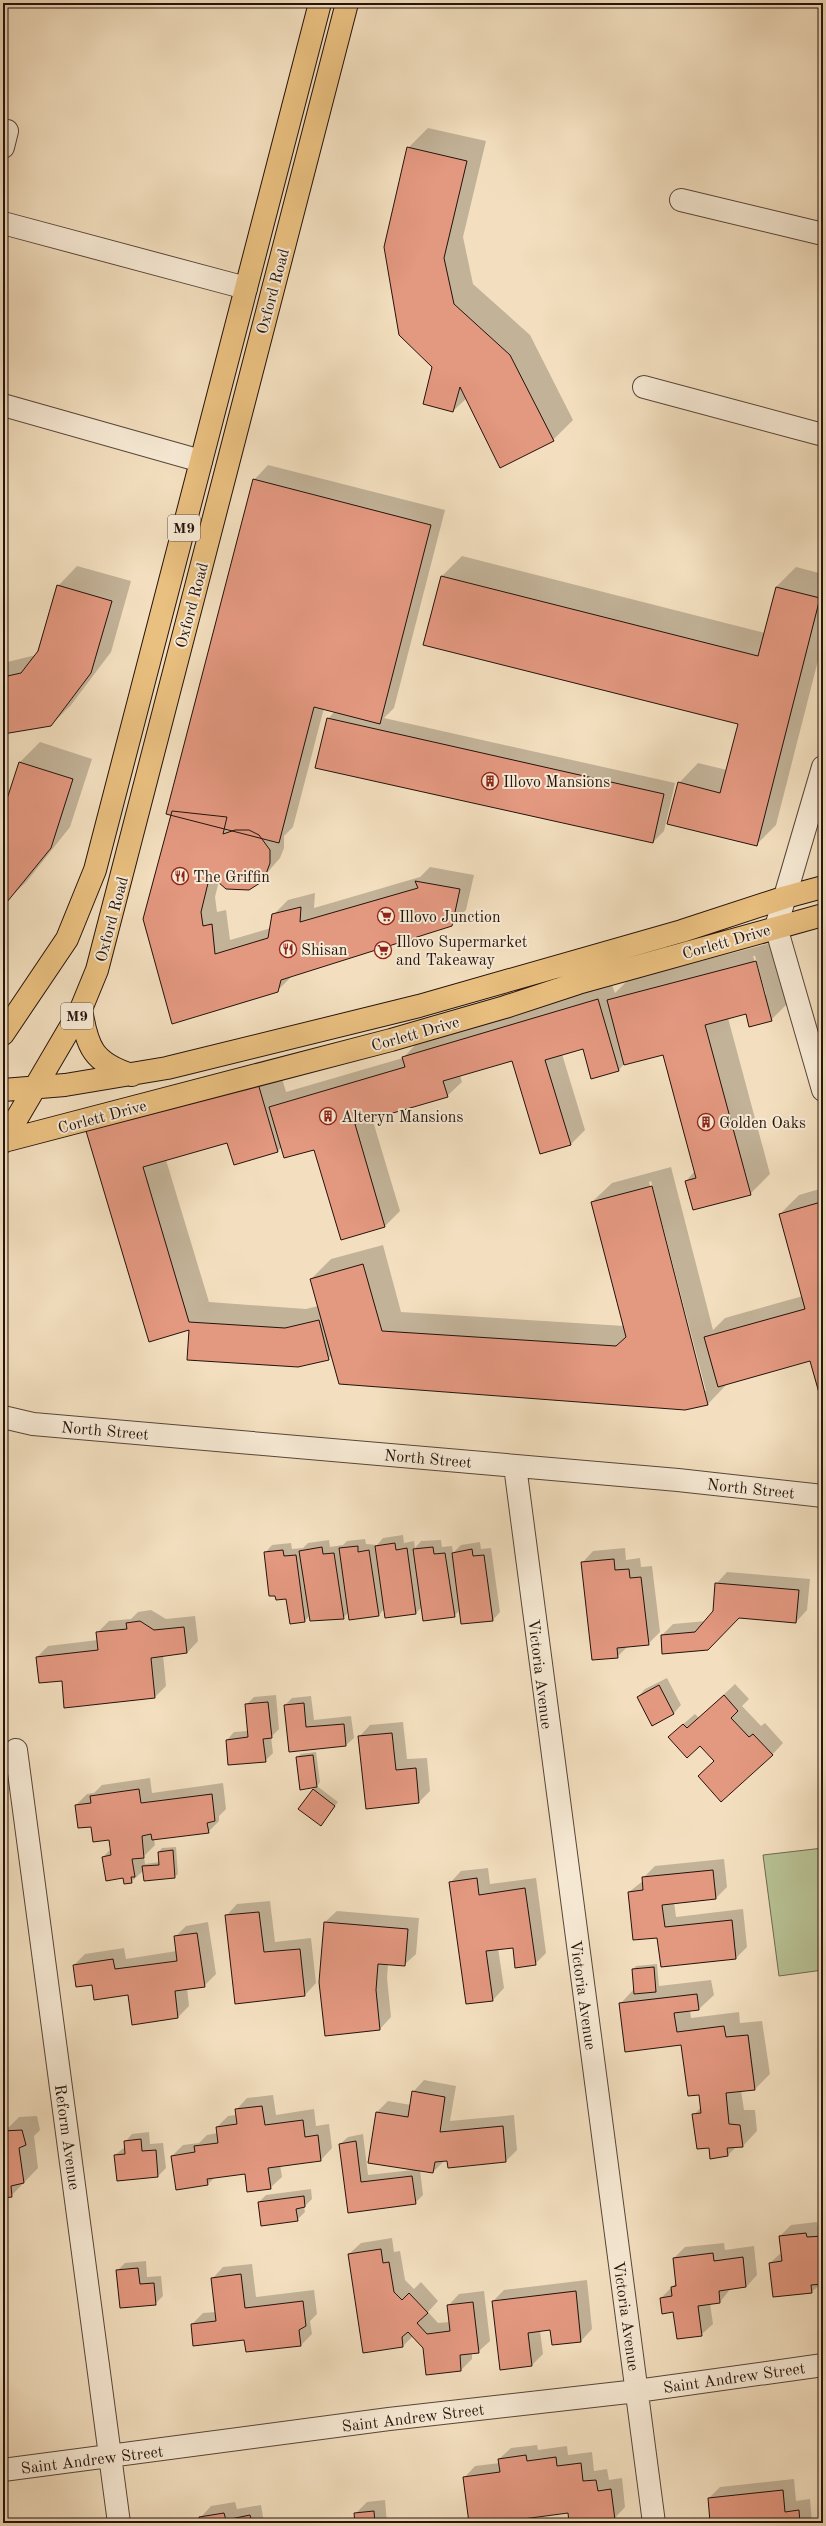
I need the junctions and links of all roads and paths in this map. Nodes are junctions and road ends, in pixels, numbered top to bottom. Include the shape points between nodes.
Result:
1 (320, 3) edge
2 (347, 3) edge
3 (681, 200) dead end
4 (3, 223) edge
5 (823, 234) edge
6 (246, 288) junction
7 (644, 387) dead end
8 (3, 405) edge
9 (823, 435) edge
10 (201, 461) junction
11 (823, 767) edge
12 (823, 888) edge
13 (786, 897) junction
14 (823, 915) edge
15 (776, 927) junction
16 (81, 1009) junction
17 (3, 1034) edge
18 (133, 1075) junction
19 (35, 1087) junction
20 (3, 1090) edge
21 (823, 1090) edge
22 (3, 1141) edge
23 (3, 1417) edge
24 (32, 1424) junction
25 (3, 1433) edge
26 (515, 1466) junction
27 (823, 1496) edge
28 (16, 1750) dead end
29 (823, 2365) edge
30 (637, 2391) junction
31 (111, 2456) junction
32 (3, 2470) edge
33 (119, 2523) edge
34 (654, 2523) edge

1 - 6 main road, Oxford Road / M9
2 - 16 main road, Oxford Road / M9 via 109,930 97,970
3 - 5 street
4 - 6 street
6 - 10 main road, Oxford Road / M9
7 - 9 street
8 - 10 street
10 - 17 main road, Oxford Road / M9 via 95,870 67,939
11 - 13 street
12 - 13 main road, Corlett Drive
13 - 15 street
13 - 18 main road, Corlett Drive via 682,931 419,1006
14 - 15 main road, Corlett Drive
15 - 21 street
15 - 22 main road, Corlett Drive via 578,983 391,1040
16 - 18 main road via 88,1041 96,1056 103,1063
16 - 19 main road, Oxford Road / M9
18 - 19 main road, Corlett Drive
19 - 20 main road, Corlett Drive
19 - 22 main road, Oxford Road / M9
23 - 24 street, North Street
24 - 25 street, North Street
24 - 26 street, North Street
26 - 27 street, North Street
26 - 30 street, Victoria Avenue
28 - 31 street, Reform Avenue
29 - 30 street, Saint Andrew Street
30 - 31 street, Saint Andrew Street via 389,2419
30 - 34 street, Victoria Avenue
31 - 32 street, Saint Andrew Street
31 - 33 street, Reform Avenue

